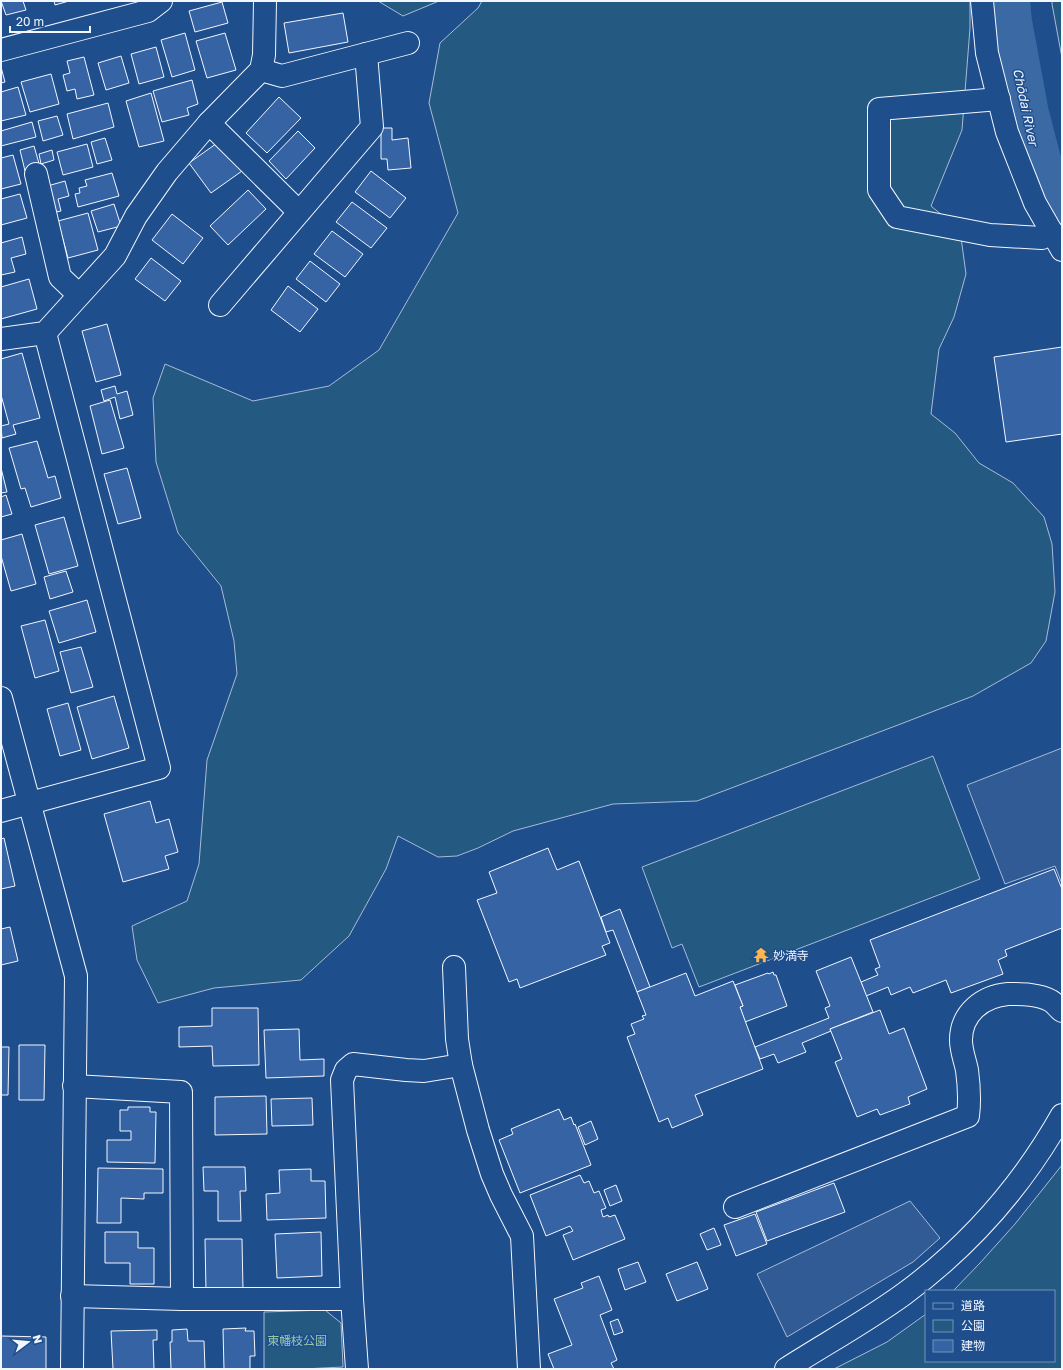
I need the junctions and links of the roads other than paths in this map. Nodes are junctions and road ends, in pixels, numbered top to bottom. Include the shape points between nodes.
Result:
1 (161, 1) edge
2 (265, 1) edge
3 (982, 1) edge
4 (408, 43) dead end
5 (1, 50) edge
6 (366, 54) junction
7 (261, 70) junction
8 (999, 99) junction
9 (208, 123) junction
10 (36, 174) dead end
11 (299, 212) junction
12 (1057, 241) edge
13 (79, 295) junction
14 (220, 305) dead end
15 (45, 333) junction
16 (1, 339) edge
17 (1, 698) edge
18 (29, 803) junction
19 (1, 811) edge
20 (454, 967) dead end
21 (1062, 1011) edge
22 (461, 1065) junction
23 (74, 1086) junction
24 (1062, 1116) edge
25 (735, 1207) dead end
26 (72, 1296) junction
27 (182, 1299) junction
28 (352, 1299) junction
29 (72, 1369) edge
30 (357, 1369) edge
31 (529, 1369) edge
32 (786, 1369) edge

1 - 5 street via 148,11
2 - 7 street via 264,55
3 - 8 street via 987,53
4 - 6 street
6 - 7 street via 282,76
6 - 11 street via 372,127
7 - 9 street
8 - 12 street via 1007,132 1035,203
8 - 12 street via 879,109 879,190 897,217 990,235
9 - 11 street
9 - 13 street via 162,178 136,216 115,256
10 - 13 street via 60,277
11 - 14 street
13 - 15 street
15 - 16 street
15 - 18 street via 159,768
17 - 18 street
18 - 19 street
18 - 23 street via 76,976
20 - 22 street via 457,1039
21 - 25 street via 1051,1001 1033,996 1004,995 984,1000 968,1017 961,1034 969,1083 968,1116
22 - 28 street via 424,1071 353,1064 346,1070 342,1080
22 - 31 street via 489,1167 522,1236
23 - 26 street
23 - 27 street via 181,1092
24 - 32 street via 1007,1198 958,1250 903,1295
26 - 27 street
26 - 29 street
27 - 28 street
28 - 30 street

